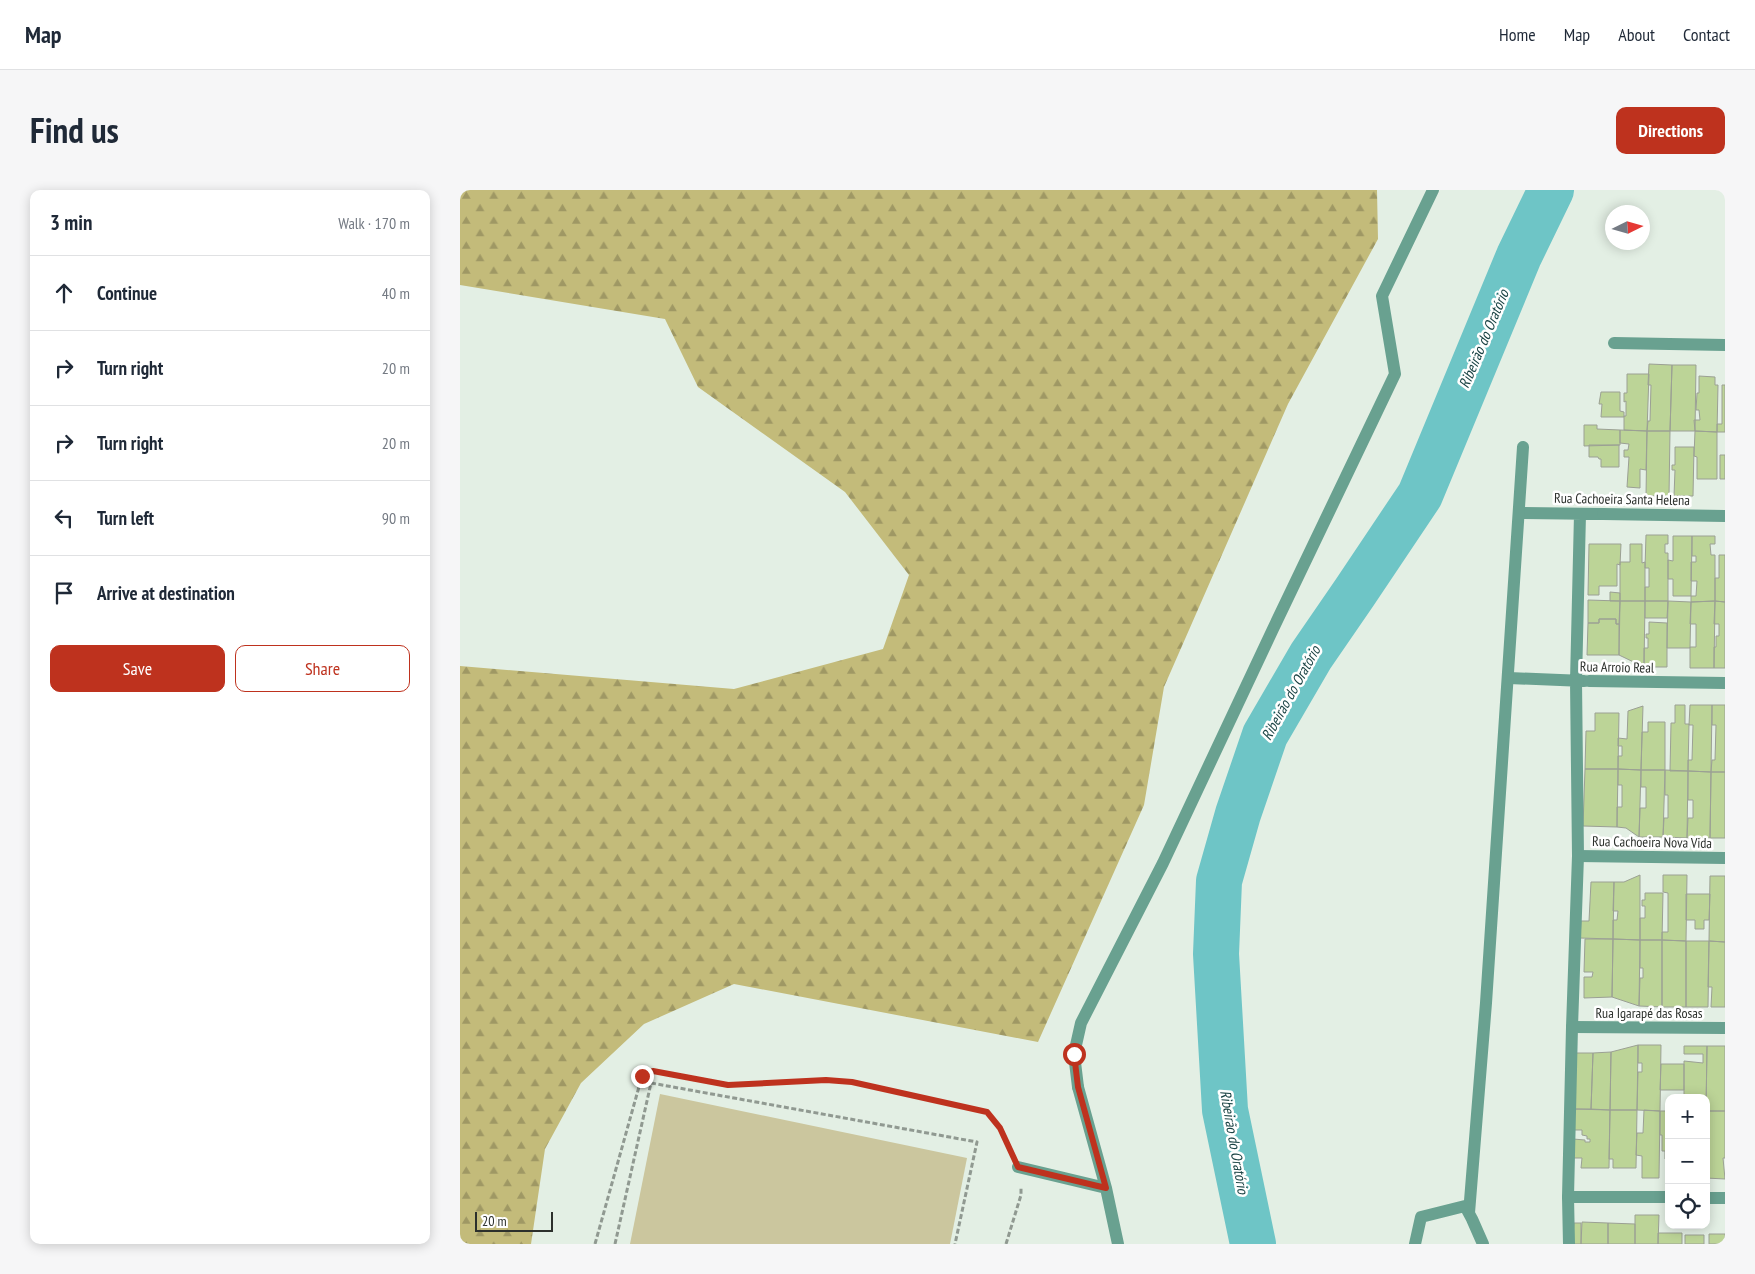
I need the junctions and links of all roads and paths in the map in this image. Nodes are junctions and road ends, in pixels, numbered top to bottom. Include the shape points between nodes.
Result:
1 (1433, 190) edge
2 (1614, 343) dead end
3 (1725, 345) edge
4 (1523, 447) dead end
5 (1519, 513) junction
6 (1580, 514) junction
7 (1725, 516) edge
8 (1509, 678) junction
9 (1576, 681) junction
10 (1725, 683) edge
11 (1578, 856) junction
12 (1725, 858) edge
13 (1572, 1027) junction
14 (1725, 1028) edge
15 (1018, 1167) junction
16 (1106, 1188) junction
17 (1568, 1197) junction
18 (1665, 1197) edge
19 (1710, 1198) edge
20 (1725, 1198) edge
21 (1469, 1213) junction
22 (596, 1244) edge
23 (615, 1244) edge
24 (955, 1244) edge
25 (1006, 1244) edge
26 (1118, 1244) edge
27 (1415, 1244) edge
28 (1483, 1244) edge
29 (1569, 1244) edge

1 - 16 street via 1382,296 1395,374 1163,863 1081,1023 1074,1054 1078,1087
2 - 3 street
4 - 5 street
5 - 6 street, Rua Cachoeira Santa Helena
5 - 8 street
6 - 7 street, Rua Cachoeira Santa Helena
6 - 9 street
8 - 9 street, Rua Arroio Real
8 - 21 street
9 - 10 street, Rua Arroio Real
9 - 11 street
11 - 12 street, Rua Cachoeira Nova Vida
11 - 13 street
13 - 14 street, Rua Igarapé das Rosas
13 - 17 street
15 - 16 street
15 - 22 path via 1000,1128 987,1112 852,1082 826,1080 728,1085 653,1071 642,1076
15 - 25 path via 1021,1195
16 - 26 street
17 - 18 street
17 - 29 street
19 - 20 street
21 - 27 street via 1465,1206 1421,1217
21 - 28 street
23 - 24 path via 651,1083 977,1142

